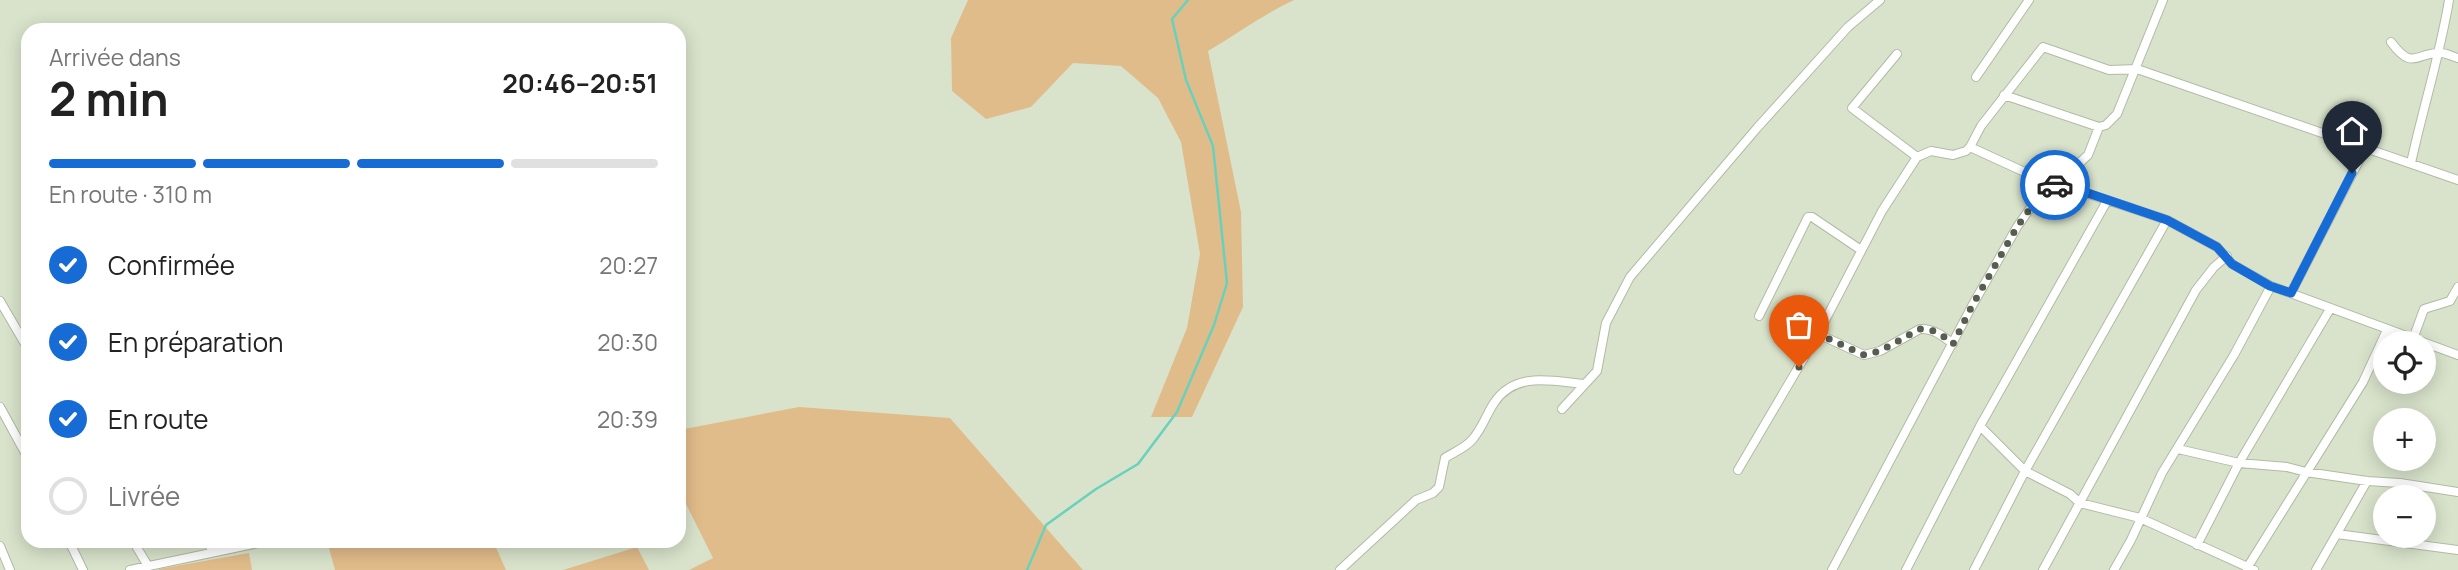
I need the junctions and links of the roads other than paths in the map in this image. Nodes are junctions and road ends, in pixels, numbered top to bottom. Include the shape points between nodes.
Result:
1 (1880, 0) edge
2 (2029, 0) edge
3 (2163, 0) edge
4 (2449, 0) edge
5 (2391, 41) dead end
6 (2440, 52) junction
7 (1897, 54) dead end
8 (2458, 58) edge
9 (2137, 69) junction
10 (1976, 77) dead end
11 (2004, 95) junction
12 (2099, 127) junction
13 (1970, 147) junction
14 (2365, 149) junction
15 (1917, 158) junction
16 (2411, 163) junction
17 (2458, 180) edge
18 (2056, 184) junction
19 (2107, 201) junction
20 (2167, 220) junction
21 (1861, 250) junction
22 (2227, 256) junction
23 (2270, 286) junction
24 (2458, 287) edge
25 (2291, 293) junction
26 (0, 301) edge
27 (2330, 309) junction
28 (1759, 316) dead end
29 (2387, 330) junction
30 (2390, 331) edge
31 (2416, 331) edge
32 (1818, 334) junction
33 (21, 337) edge
34 (1953, 344) junction
35 (2436, 347) edge
36 (2458, 355) edge
37 (1584, 384) junction
38 (0, 407) edge
39 (1562, 408) dead end
40 (1980, 426) junction
41 (21, 445) edge
42 (2178, 449) junction
43 (2239, 463) junction
44 (1738, 470) dead end
45 (2025, 471) junction
46 (2306, 472) junction
47 (2367, 481) junction
48 (2458, 492) edge
49 (2080, 503) junction
50 (2140, 518) junction
51 (2337, 534) junction
52 (2197, 545) junction
53 (0, 546) edge
54 (72, 548) edge
55 (137, 548) edge
56 (210, 548) edge
57 (233, 548) edge
58 (2458, 550) edge
59 (213, 552) junction
60 (148, 566) junction
61 (2251, 569) edge
62 (10, 570) edge
63 (83, 570) edge
64 (130, 570) edge
65 (1340, 570) edge
66 (1832, 570) edge
67 (1906, 570) edge
68 (1974, 570) edge
69 (2043, 570) edge
70 (2114, 570) edge
71 (2316, 570) edge

1 - 37 street via 1848,27 1630,277 1606,323 1597,371
2 - 10 street
3 - 9 street
4 - 6 street
5 - 6 street via 2404,56 2417,59
6 - 8 street
6 - 16 street
7 - 15 street via 1852,108
9 - 11 street via 2109,70 2043,47
9 - 12 street via 2117,114
9 - 14 street
11 - 12 street
11 - 13 street
12 - 18 street via 2088,155
13 - 15 street via 1953,155 1931,151
13 - 18 street
14 - 16 street
14 - 25 street
15 - 21 street
16 - 17 street
18 - 19 street
18 - 34 street via 2017,227
19 - 20 street
19 - 40 street
20 - 22 street
20 - 45 street
21 - 28 street via 1808,217
21 - 32 street
22 - 23 street via 2232,264
22 - 49 street via 2196,290
23 - 25 street
23 - 42 street
24 - 31 street via 2450,300 2424,309
25 - 27 street
26 - 33 street
27 - 29 street
27 - 43 street
29 - 30 street
29 - 46 street via 2363,382
32 - 34 street via 1864,355 1920,329
32 - 44 street
34 - 66 street
35 - 36 street
37 - 39 street
37 - 65 street via 1534,380 1513,384 1494,402 1470,442 1445,458 1439,487 1416,500
38 - 41 street
40 - 45 street
40 - 67 street
42 - 43 street
42 - 50 street
43 - 46 street
43 - 52 street
45 - 49 street
45 - 68 street
46 - 47 street
46 - 61 street
47 - 48 street
47 - 51 street
49 - 50 street
49 - 69 street
50 - 52 street
50 - 70 street
51 - 58 street
51 - 71 street
52 - 61 street
53 - 62 street
54 - 63 street
55 - 60 street
56 - 59 street
57 - 59 street
59 - 60 street
60 - 64 street

